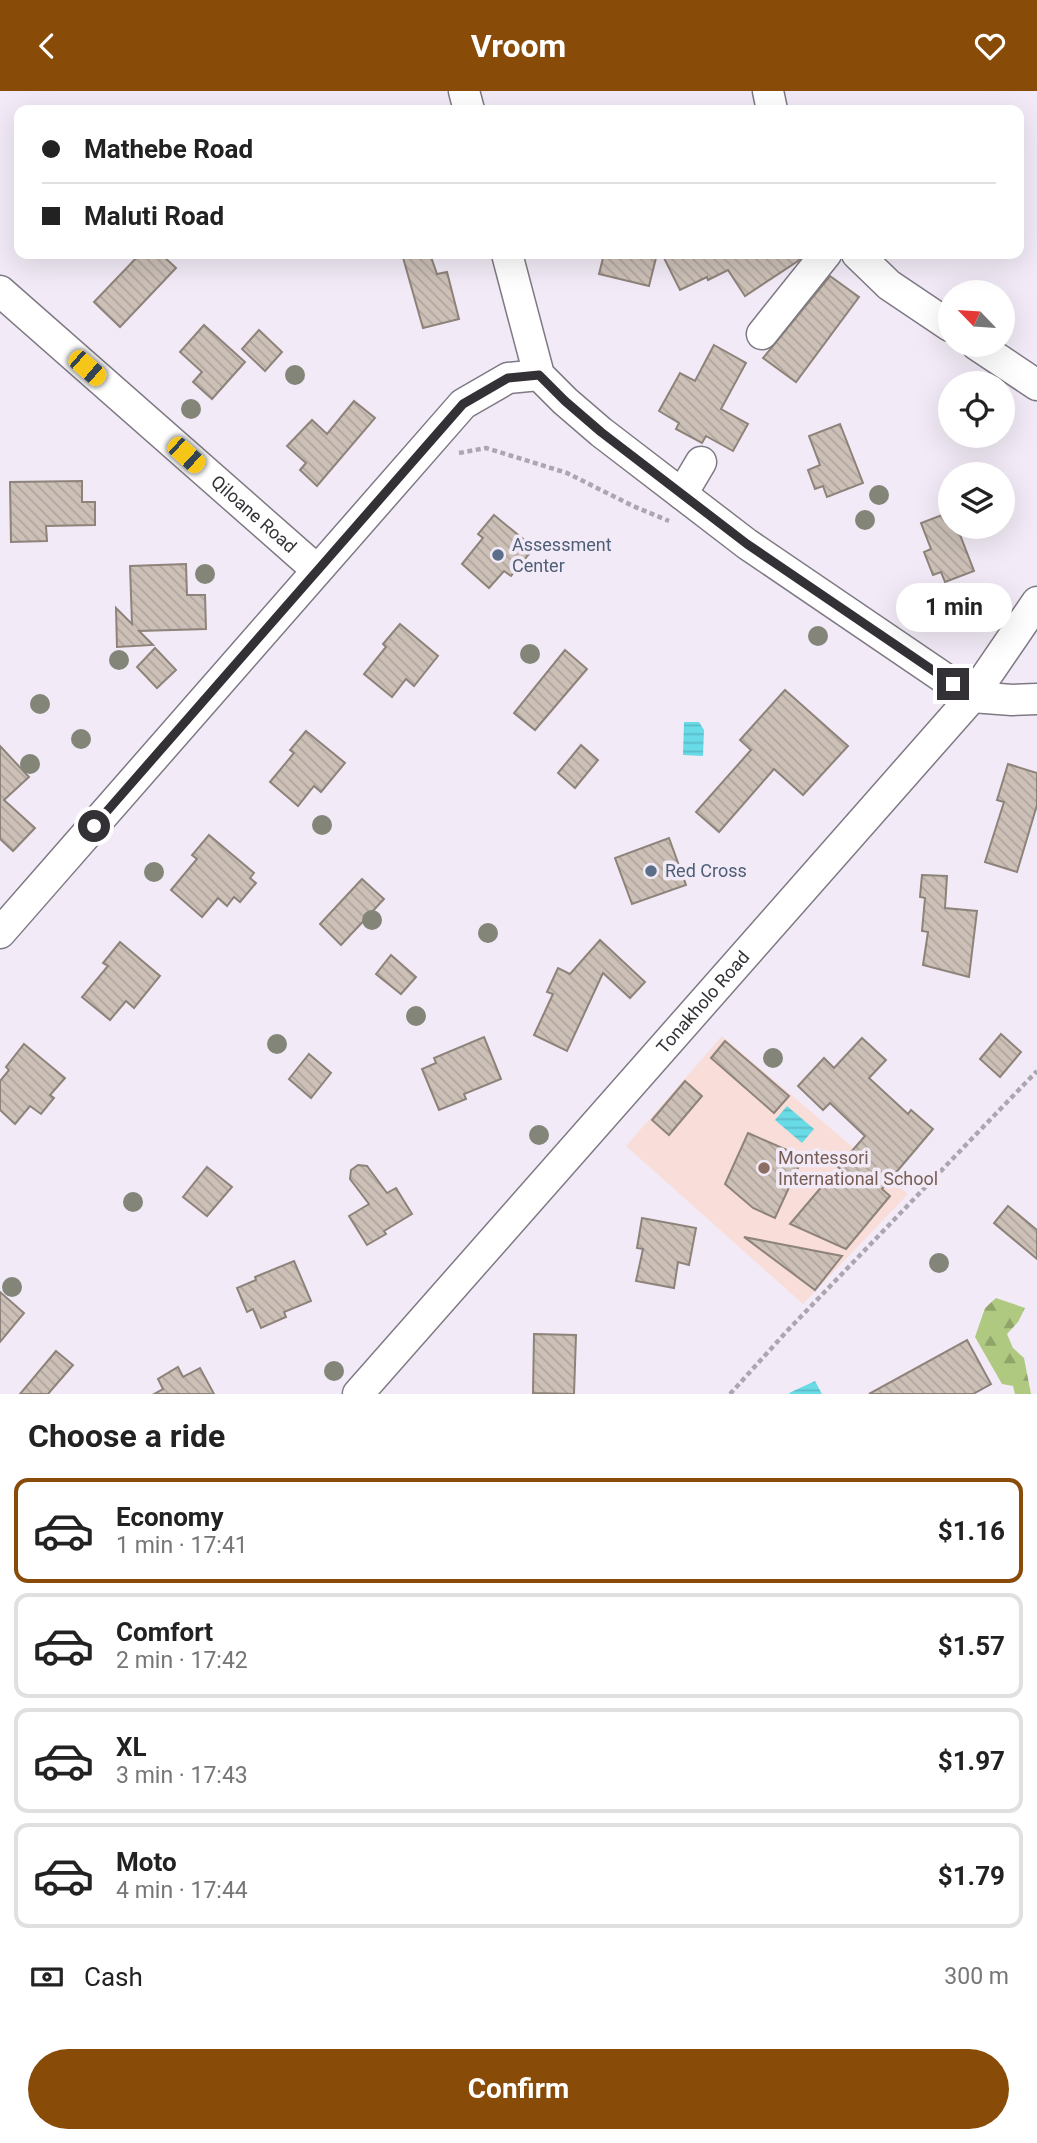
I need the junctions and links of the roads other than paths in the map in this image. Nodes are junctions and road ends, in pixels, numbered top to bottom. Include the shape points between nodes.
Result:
1 (508, 259) edge
2 (822, 259) edge
3 (863, 259) edge
4 (0, 291) edge
5 (938, 318) edge
6 (762, 334) dead end
7 (995, 357) edge
8 (539, 375) junction
9 (1037, 385) edge
10 (701, 463) dead end
11 (682, 494) junction
12 (317, 570) junction
13 (1037, 602) edge
14 (972, 697) junction
15 (1037, 699) edge
16 (0, 933) edge
17 (358, 1394) edge

1 - 8 street
2 - 6 street
3 - 5 street via 889,285
4 - 12 street, Qiloane Road
7 - 9 street
8 - 11 street via 601,432
8 - 12 street via 508,378 463,404
10 - 11 street
11 - 14 street via 747,544
12 - 16 street
13 - 14 street, Tonakholo Road
14 - 15 street
14 - 17 street, Tonakholo Road

